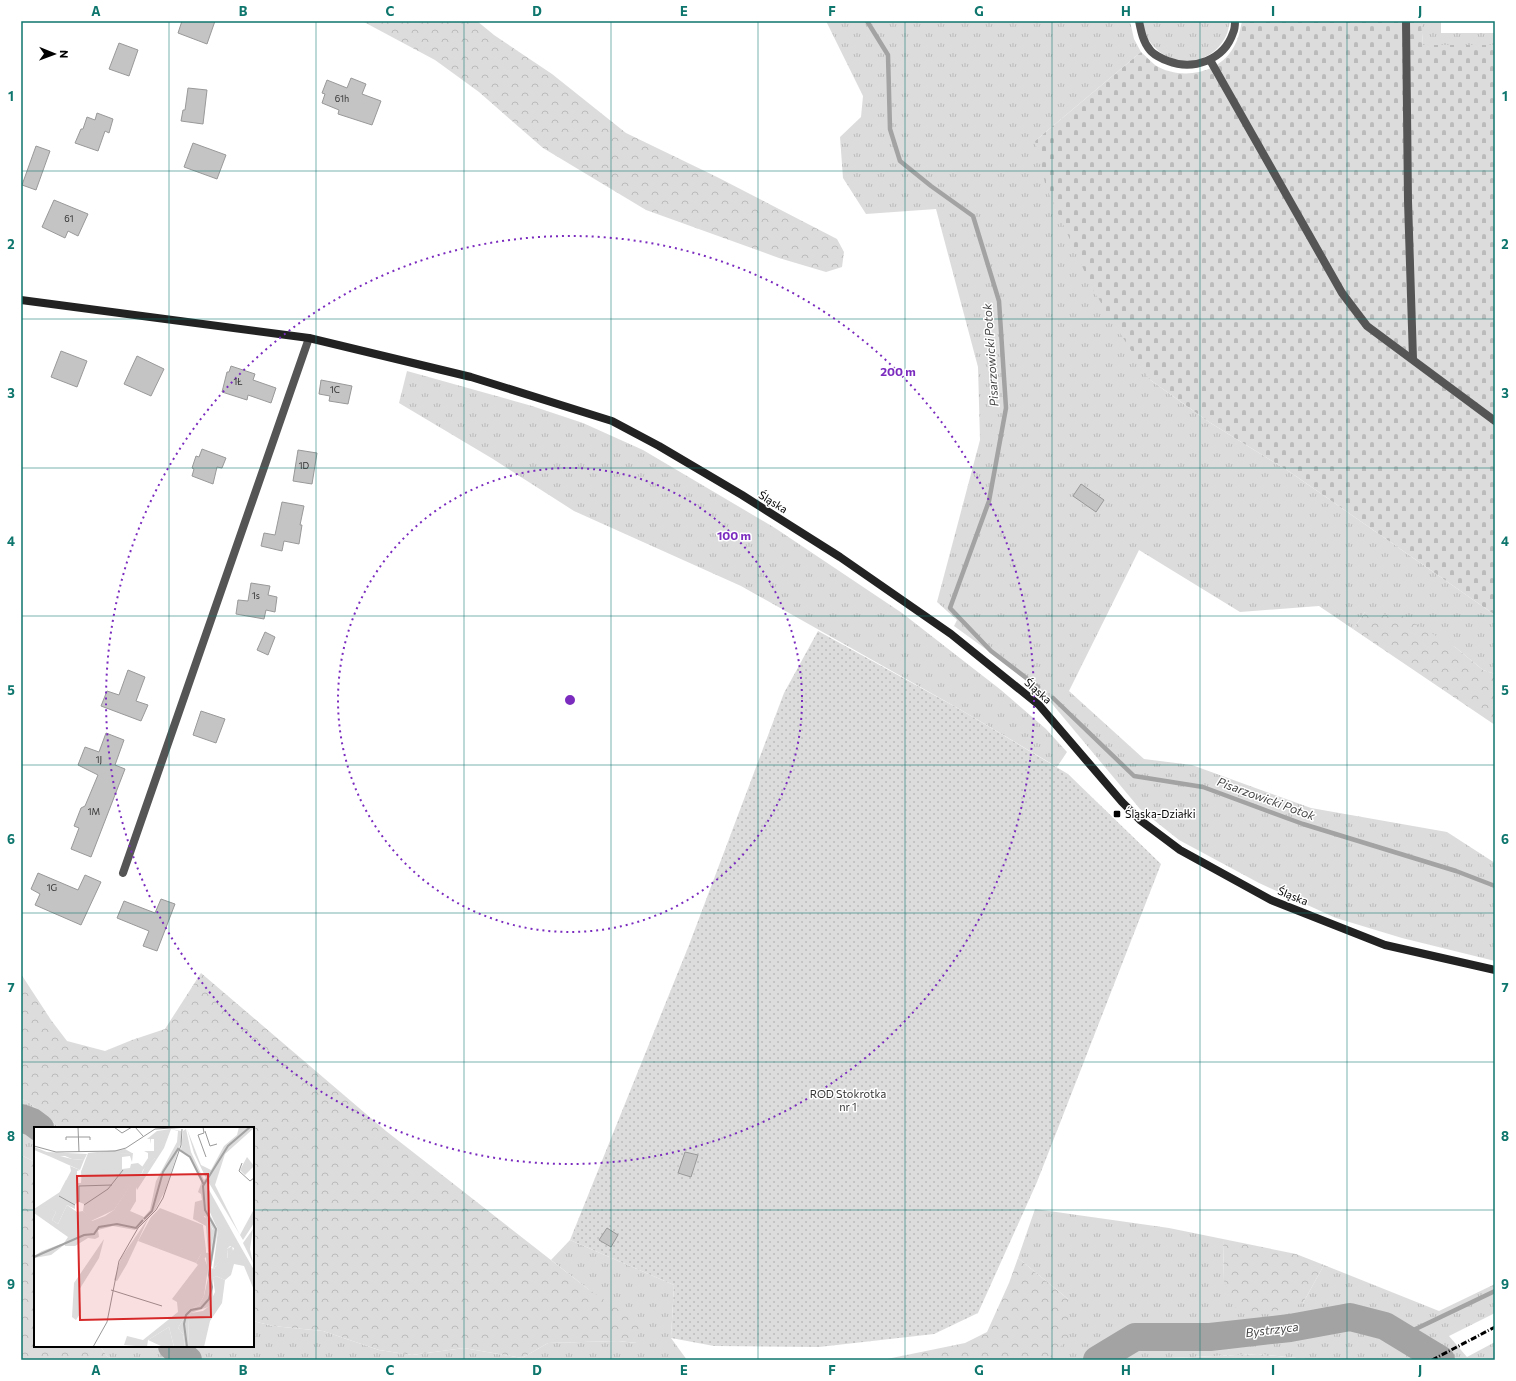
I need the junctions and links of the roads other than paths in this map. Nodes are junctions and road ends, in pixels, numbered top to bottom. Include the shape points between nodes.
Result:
1 (1139, 21) edge
2 (1235, 21) edge
3 (1406, 21) edge
4 (1210, 60) junction
5 (21, 300) edge
6 (309, 338) junction
7 (1413, 359) junction
8 (1495, 421) edge
9 (123, 873) dead end
10 (1495, 970) edge

1 - 4 street via 1150,50 1164,60 1187,66
2 - 4 street via 1233,34 1224,49
3 - 7 street
4 - 7 street via 1342,293 1367,326
5 - 6 street, Śląska
6 - 9 street
6 - 10 street, Śląska via 471,377 565,406 612,421 659,446 840,557 951,634 1039,705 1122,802 1140,820 1180,850 1271,900 1385,945
7 - 8 street

